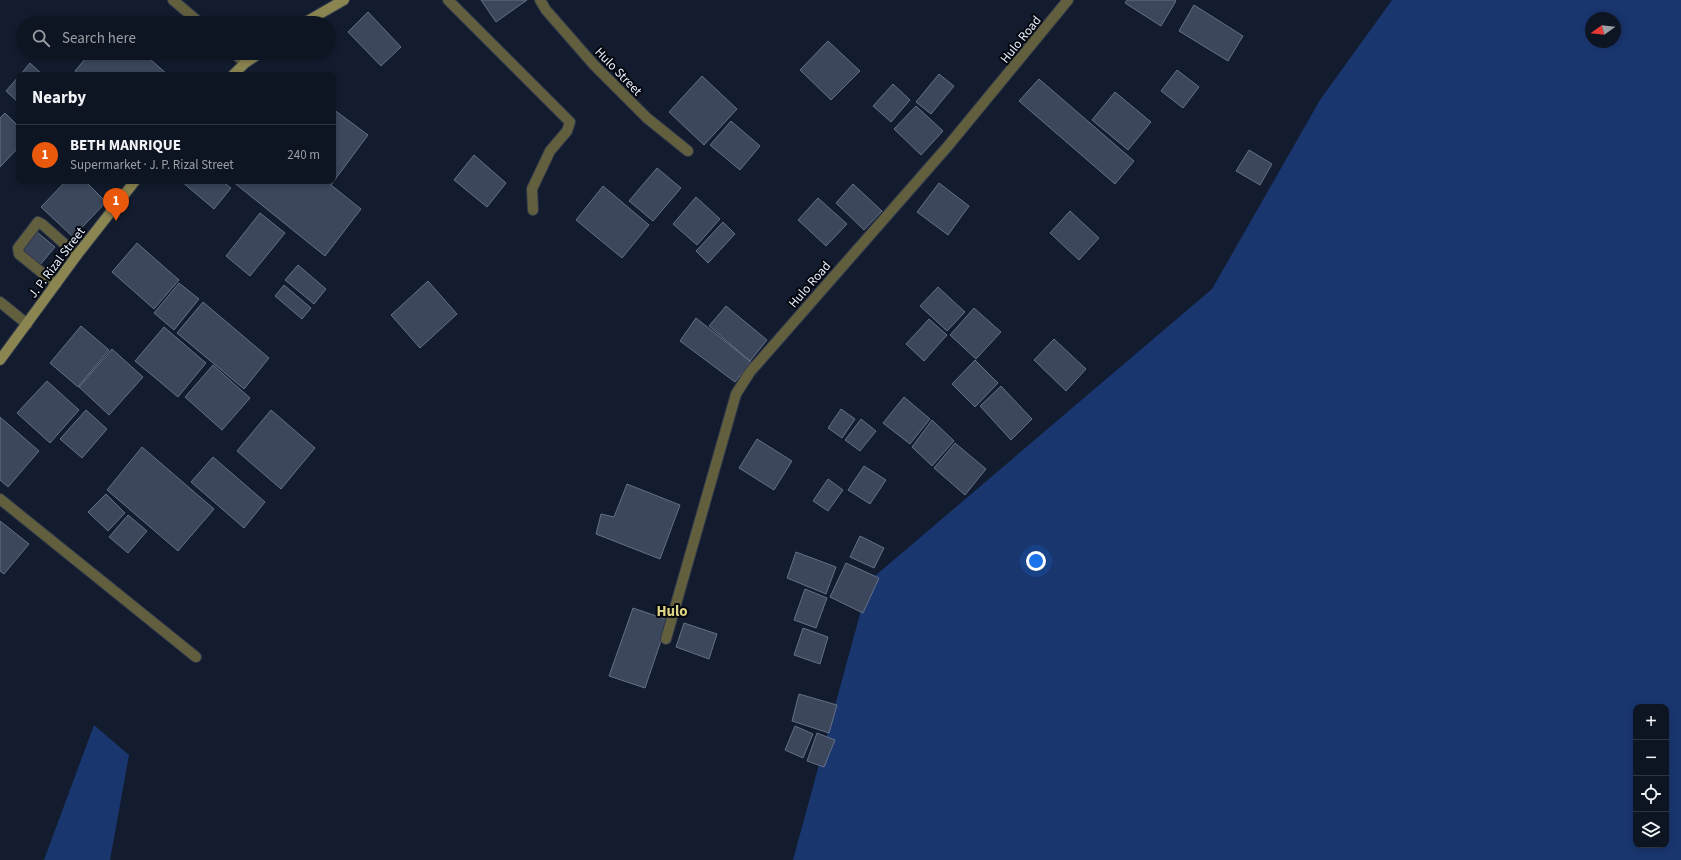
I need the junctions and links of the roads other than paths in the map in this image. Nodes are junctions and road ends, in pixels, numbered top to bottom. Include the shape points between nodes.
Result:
1 (173, 0) edge
2 (344, 0) edge
3 (448, 0) edge
4 (540, 0) edge
5 (1068, 0) edge
6 (192, 16) edge
7 (316, 16) edge
8 (242, 60) edge
9 (250, 60) edge
10 (245, 63) junction
11 (236, 72) edge
12 (688, 151) dead end
13 (133, 184) edge
14 (533, 210) dead end
15 (77, 255) junction
16 (56, 284) junction
17 (0, 302) edge
18 (27, 324) junction
19 (0, 360) edge
20 (0, 499) edge
21 (666, 638) dead end
22 (196, 657) dead end

1 - 6 street
2 - 7 main road
3 - 14 street via 570,122 567,131 550,151 532,188
4 - 12 street, Hulo Street via 594,65 647,118
5 - 21 street, Hulo Road via 948,146 750,372 736,394
8 - 10 street
9 - 10 main road
10 - 11 main road
13 - 15 main road, J. P. Rizal Street
15 - 16 main road, J. P. Rizal Street
15 - 16 street via 38,222 18,248 19,254
16 - 18 main road, J. P. Rizal Street
17 - 18 street
18 - 19 main road, J. P. Rizal Street
20 - 22 street

